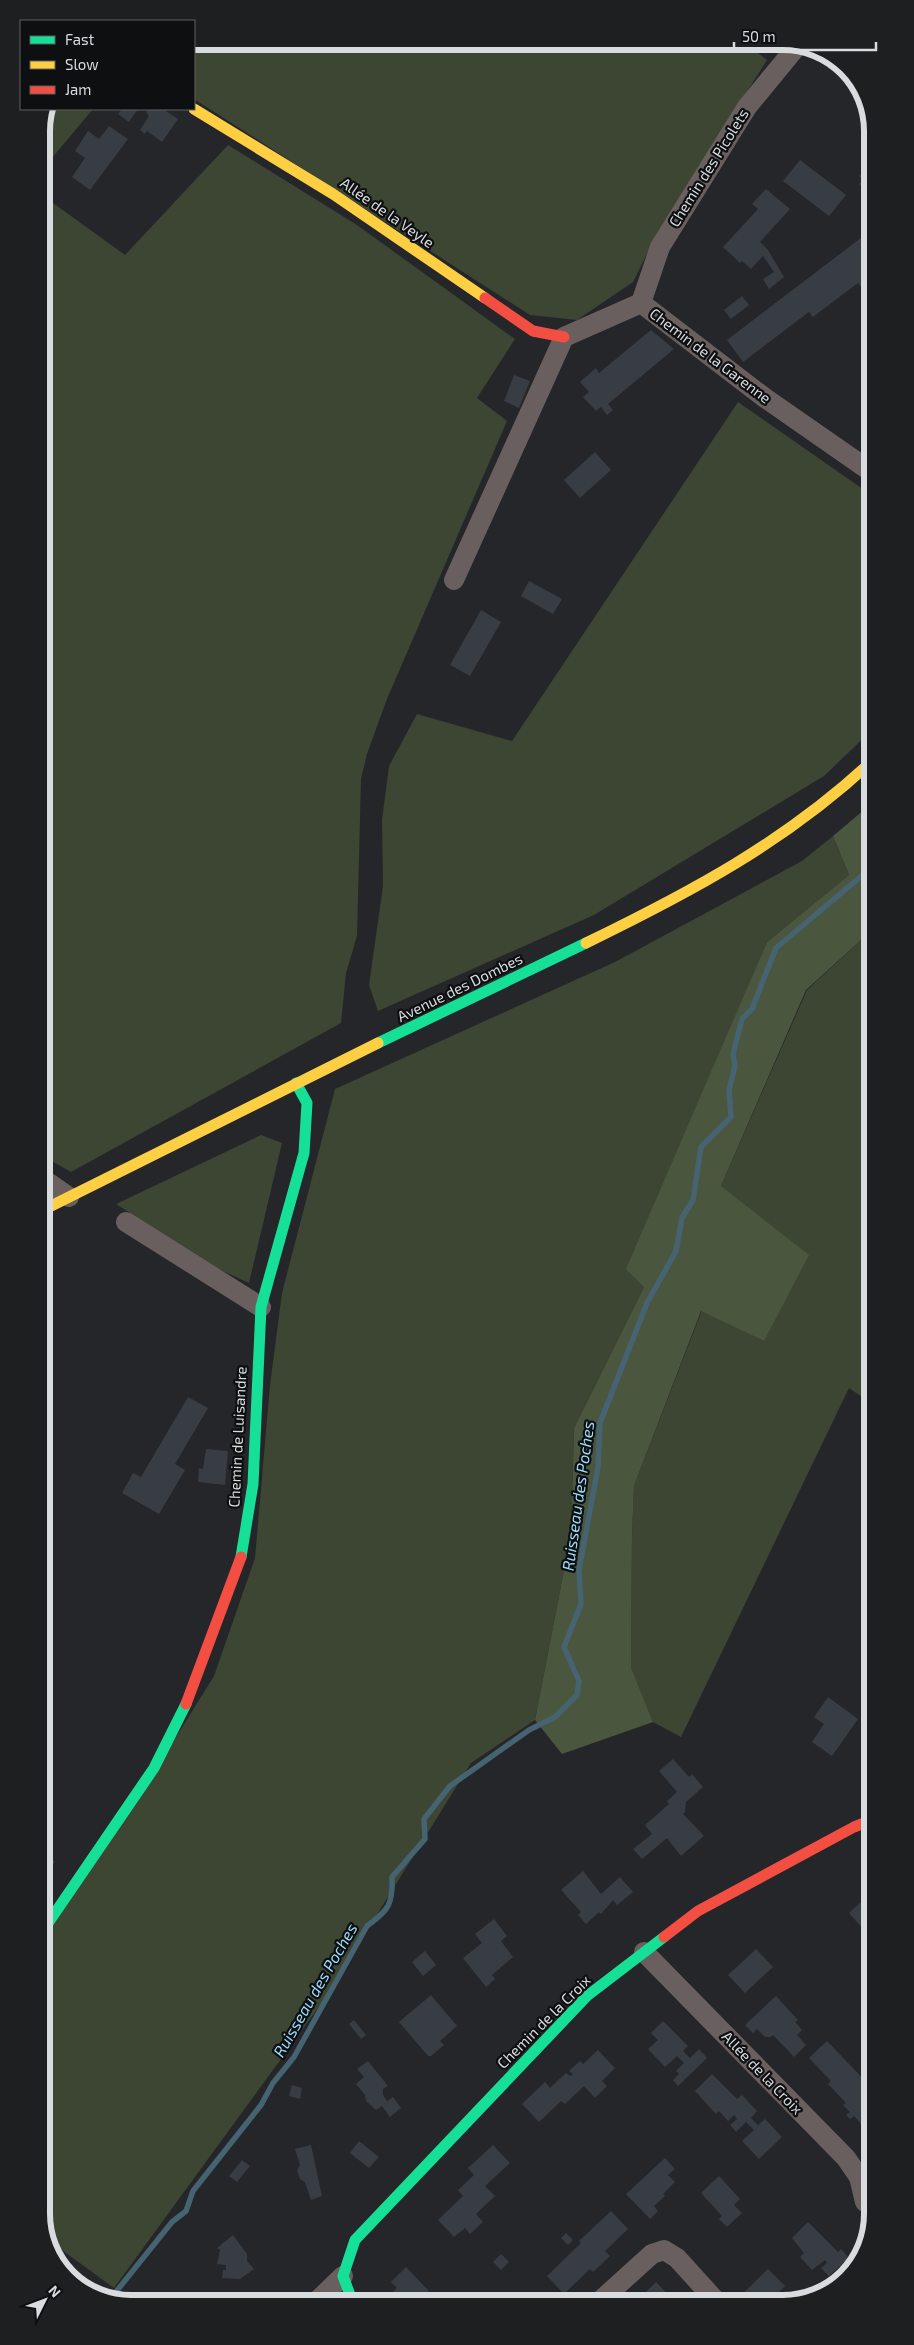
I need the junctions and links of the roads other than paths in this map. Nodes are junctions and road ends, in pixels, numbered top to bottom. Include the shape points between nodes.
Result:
1 (793, 51) edge
2 (195, 109) edge
3 (641, 304) junction
4 (564, 337) junction
5 (864, 467) edge
6 (454, 580) dead end
7 (864, 769) edge
8 (296, 1083) junction
9 (50, 1184) edge
10 (69, 1198) junction
11 (50, 1207) edge
12 (126, 1222) dead end
13 (260, 1307) junction
14 (864, 1823) edge
15 (50, 1920) edge
16 (644, 1952) junction
17 (864, 2202) dead end
18 (343, 2276) junction
19 (323, 2295) edge
20 (350, 2295) edge
21 (608, 2295) edge
22 (711, 2295) edge

1 - 3 street, Chemin des Picolets via 747,107 660,247
2 - 4 street, Allée de la Veyle via 333,194 533,331
3 - 4 street, Chemin de la Garenne
3 - 5 street, Chemin de la Garenne via 765,398
4 - 6 street
7 - 8 street, Avenue des Dombes via 775,840 673,901
8 - 10 street, Avenue des Dombes
8 - 13 street, Chemin de Luisandre via 307,1103 304,1153
9 - 10 street
10 - 11 street, Avenue des Dombes
12 - 13 street
13 - 15 street, Chemin de Luisandre via 253,1484 244,1550 189,1697 154,1768
14 - 16 street, Chemin de la Croix via 698,1911
16 - 17 street, Allée de la Croix via 846,2158 859,2177
16 - 18 street, Chemin de la Croix via 587,1996 355,2240
18 - 19 street
18 - 20 street
21 - 22 street via 652,2254 664,2250 677,2258

